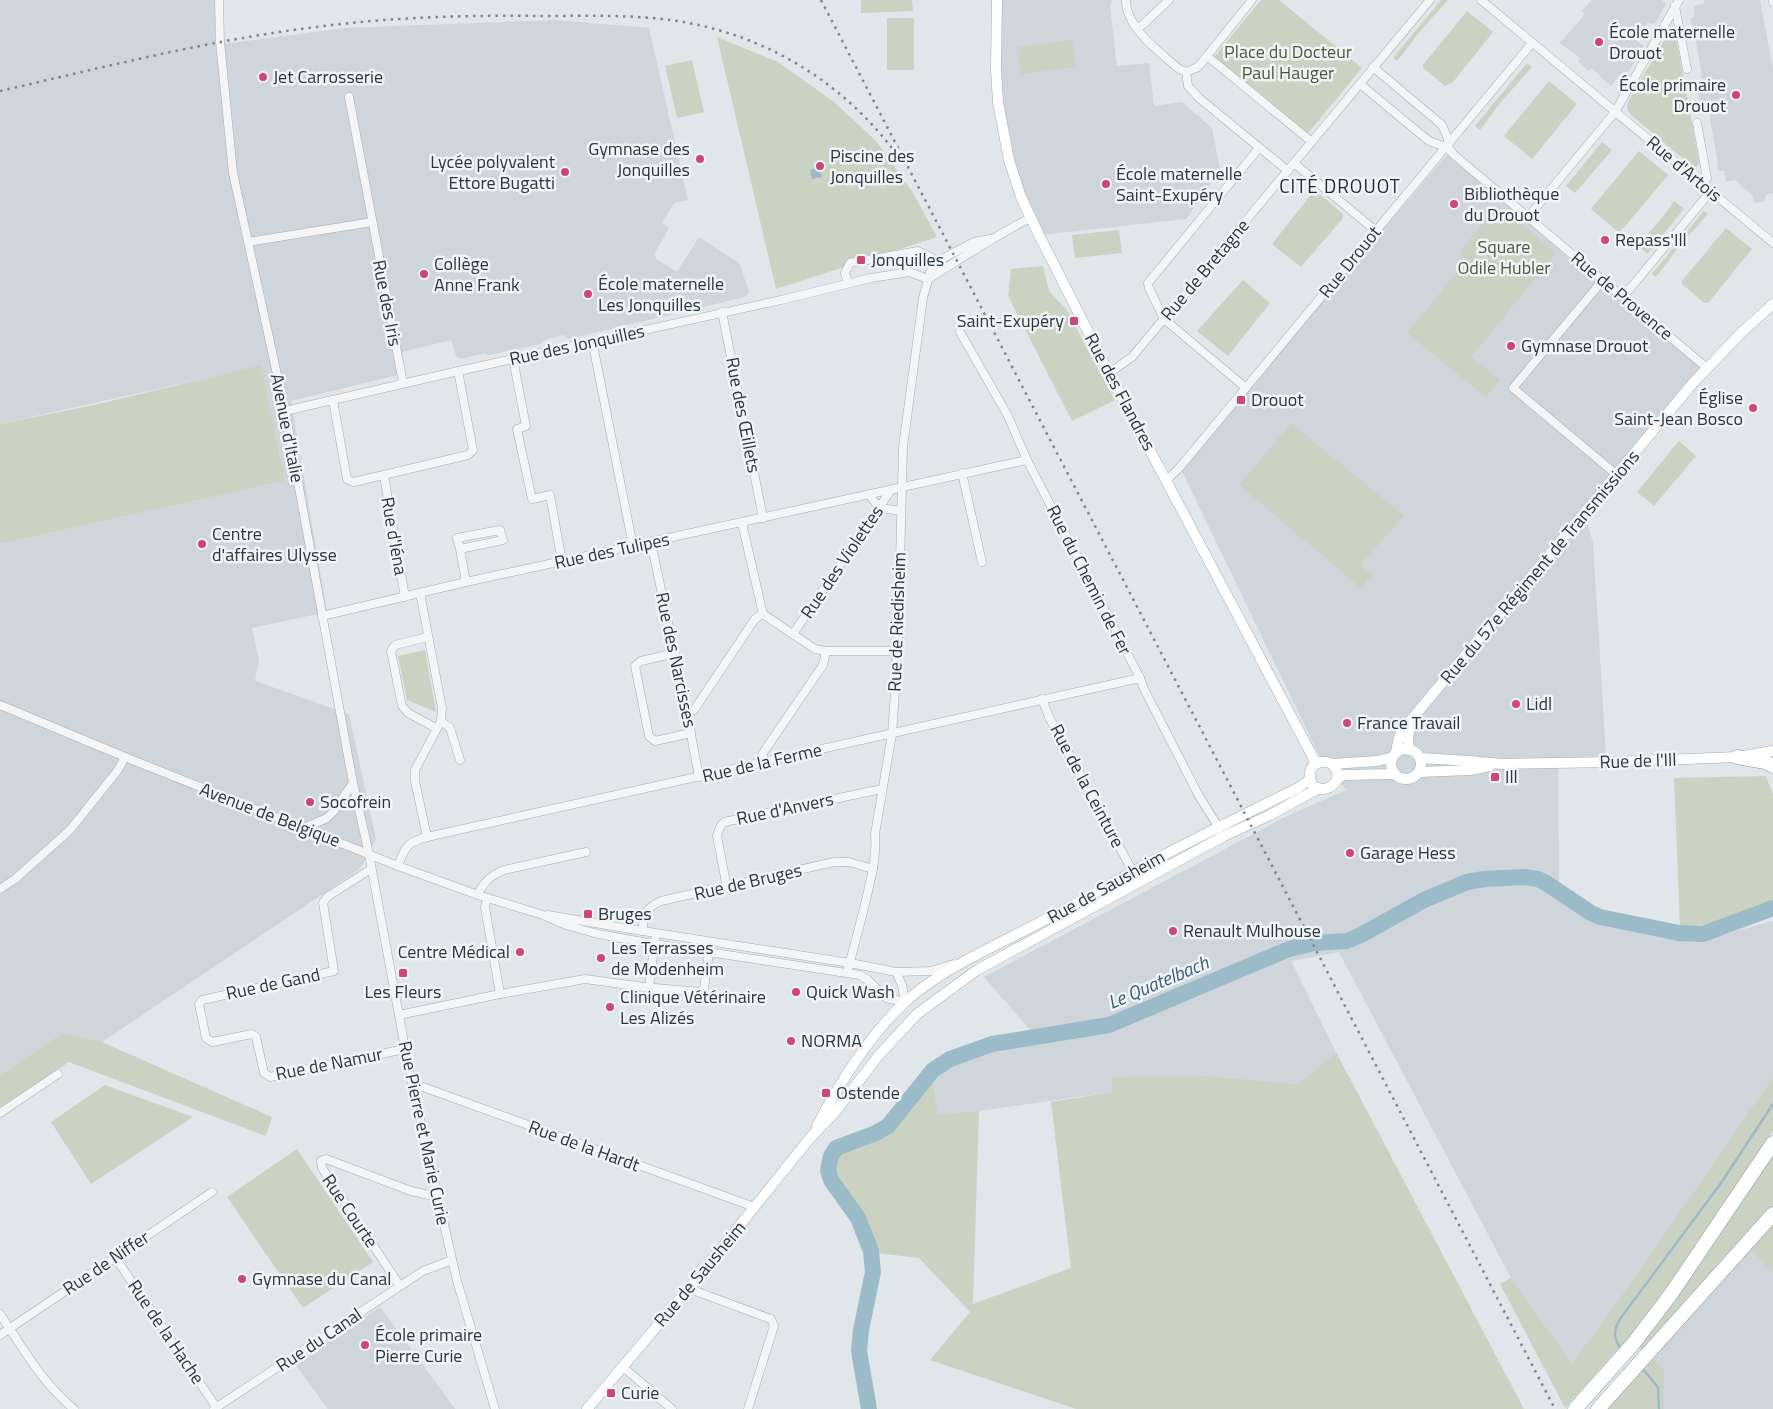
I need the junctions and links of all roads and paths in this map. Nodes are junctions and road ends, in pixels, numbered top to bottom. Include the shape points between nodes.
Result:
1 (219, 0) edge
2 (997, 0) edge
3 (1169, 0) edge
4 (1252, 0) edge
5 (1430, 0) edge
6 (1481, 0) edge
7 (1126, 2) dead end
8 (1677, 3) edge
9 (1138, 29) junction
10 (1532, 43) junction
11 (1207, 56) junction
12 (1374, 67) junction
13 (1688, 69) dead end
14 (1186, 72) junction
15 (1360, 84) junction
16 (349, 97) dead end
17 (1615, 112) junction
18 (1697, 123) dead end
19 (1312, 142) junction
20 (1447, 146) junction
21 (1259, 148) junction
22 (1294, 163) junction
23 (1288, 171) junction
24 (1703, 184) junction
25 (1711, 191) junction
26 (1528, 217) junction
27 (1030, 218) junction
28 (372, 222) junction
29 (1376, 230) junction
30 (990, 239) junction
31 (248, 242) junction
32 (1773, 243) edge
33 (938, 261) junction
34 (928, 279) junction
35 (1603, 280) junction
36 (848, 283) junction
37 (1623, 297) junction
38 (1773, 304) edge
39 (722, 312) junction
40 (1164, 319) junction
41 (960, 332) dead end
42 (594, 350) dead end
43 (513, 359) junction
44 (1707, 368) junction
45 (458, 371) junction
46 (1109, 373) junction
47 (403, 383) junction
48 (1246, 388) junction
49 (333, 400) junction
50 (285, 411) junction
51 (1027, 460) junction
52 (962, 473) junction
53 (1617, 475) junction
54 (384, 476) junction
55 (1167, 480) junction
56 (901, 487) junction
57 (891, 490) junction
58 (868, 495) junction
59 (880, 508) junction
60 (901, 511) junction
61 (763, 518) junction
62 (742, 523) junction
63 (651, 542) junction
64 (633, 546) junction
65 (460, 549) junction
66 (562, 562) junction
67 (982, 562) dead end
68 (466, 582) junction
69 (420, 593) junction
70 (405, 597) junction
71 (763, 614) junction
72 (322, 616) junction
73 (793, 634) junction
74 (428, 637) junction
75 (826, 651) junction
76 (895, 651) junction
77 (674, 653) junction
78 (1140, 678) junction
79 (1042, 699) junction
80 (0, 705) edge
81 (688, 713) junction
82 (1411, 720) junction
83 (441, 721) junction
84 (436, 728) junction
85 (691, 733) junction
86 (892, 734) junction
87 (1409, 750) junction
88 (1773, 751) edge
89 (1395, 755) junction
90 (125, 757) junction
91 (1737, 757) junction
92 (1420, 758) junction
93 (460, 760) dead end
94 (763, 762) junction
95 (1316, 763) junction
96 (1332, 764) junction
97 (1502, 764) junction
98 (1773, 766) edge
99 (1419, 772) junction
100 (1395, 774) junction
101 (699, 777) junction
102 (1310, 779) junction
103 (1337, 780) junction
104 (353, 782) junction
105 (1319, 788) junction
106 (882, 790) junction
107 (304, 828) junction
108 (1221, 832) junction
109 (427, 837) junction
110 (586, 852) dead end
111 (369, 854) junction
112 (398, 866) junction
113 (371, 869) junction
114 (873, 870) junction
115 (1133, 872) junction
116 (1138, 882) junction
117 (727, 888) junction
118 (0, 889) edge
119 (483, 896) junction
120 (543, 915) junction
121 (642, 931) junction
122 (656, 934) junction
123 (654, 944) junction
124 (710, 952) junction
125 (968, 960) junction
126 (850, 963) junction
127 (847, 972) junction
128 (896, 972) junction
129 (649, 987) junction
130 (500, 994) junction
131 (905, 1002) junction
132 (917, 1014) junction
133 (399, 1015) junction
134 (252, 1034) joint
135 (405, 1049) junction
136 (58, 1074) dead end
137 (413, 1088) junction
138 (0, 1113) edge
139 (810, 1138) junction
140 (1773, 1143) edge
141 (212, 1192) dead end
142 (436, 1194) junction
143 (754, 1208) junction
144 (1773, 1214) edge
145 (115, 1257) junction
146 (452, 1260) junction
147 (400, 1286) junction
148 (690, 1287) junction
149 (0, 1314) edge
150 (10, 1328) junction
151 (0, 1335) edge
152 (623, 1367) junction
153 (215, 1408) edge
154 (74, 1409) edge
155 (495, 1409) edge
156 (587, 1409) edge
157 (672, 1409) edge
158 (748, 1409) edge
159 (1575, 1409) edge
160 (1598, 1409) edge

1 - 31 street, Avenue d'Italie via 233,173
2 - 27 main road, Rue des Flandres via 999,111 1009,160
3 - 9 street
4 - 11 street
5 - 12 street, Rue de Bretagne
6 - 10 street, Rue d'Artois
7 - 9 street via 1129,16
8 - 13 street
8 - 17 street
9 - 14 street via 1146,41
10 - 17 street, Rue d'Artois
10 - 20 street, Rue Drouot
11 - 14 street via 1198,67
11 - 19 street
12 - 15 street, Rue de Bretagne
12 - 20 street, Rue de Provence via 1442,124 1448,139
14 - 21 street via 1188,86 1199,98
15 - 19 street, Rue de Bretagne
15 - 20 street, Rue de Provence via 1429,141
16 - 28 street, Rue des Iris
17 - 24 street, Rue d'Artois
17 - 26 street
18 - 24 street via 1707,178
19 - 22 street, Rue de Bretagne
20 - 26 street, Rue de Provence
20 - 29 street, Rue Drouot
21 - 23 street
21 - 40 street via 1149,280 1149,288
22 - 23 street, Rue de Bretagne
22 - 29 street
23 - 40 street, Rue de Bretagne
24 - 25 street, Rue d'Artois
25 - 32 street, Rue d'Artois
25 - 37 street
26 - 35 street, Rue de Provence
27 - 30 street
27 - 46 main road, Rue des Flandres
28 - 31 street
28 - 47 street, Rue des Iris
29 - 48 street, Rue Drouot
30 - 33 street via 974,242
30 - 34 street
31 - 50 street, Avenue d'Italie
33 - 34 street, Rue de Riedisheim
33 - 36 street via 918,251 850,262 845,273
34 - 36 street, Rue des Jonquilles via 909,272
34 - 56 street, Rue de Riedisheim via 903,446
35 - 37 street, Rue de Provence
35 - 53 street via 1512,388
36 - 39 street, Rue des Jonquilles
37 - 44 street, Rue de Provence
38 - 44 main road
39 - 43 street, Rue des Jonquilles
39 - 61 street, Rue des Œillets
40 - 46 street, Rue de Bretagne via 1128,362
40 - 48 street
41 - 51 street, Rue du Chemin de Fer via 1008,416
42 - 64 street
43 - 45 street, Rue des Jonquilles
43 - 66 street via 526,426 517,429 532,499 550,495
44 - 53 main road, Rue du 57e Régiment de Transmissions
45 - 47 street, Rue des Jonquilles
45 - 54 street via 473,450 468,455
46 - 55 main road, Rue des Flandres
47 - 49 street, Rue des Jonquilles
48 - 55 street, Rue Drouot
49 - 50 street, Rue des Jonquilles
49 - 54 street via 347,479 354,482
50 - 72 street, Avenue d'Italie
51 - 52 street, Rue des Tulipes
51 - 78 street, Rue du Chemin de Fer
52 - 56 street, Rue des Tulipes
52 - 67 street
53 - 82 main road, Rue du 57e Régiment de Transmissions
54 - 70 street, Rue d'Iéna
55 - 95 main road, Rue des Flandres
56 - 57 street, Rue des Tulipes
56 - 60 street, Rue de Riedisheim
57 - 58 street, Rue des Tulipes
57 - 59 street, Rue des Violettes
58 - 59 street
58 - 61 street, Rue des Tulipes
59 - 60 street
59 - 73 street, Rue des Violettes
60 - 76 street, Rue de Riedisheim via 898,641
61 - 62 street, Rue des Tulipes
62 - 63 street, Rue des Tulipes
62 - 71 street
63 - 64 street, Rue des Tulipes
63 - 77 street, Rue des Narcisses
64 - 66 street, Rue des Tulipes
65 - 65 street via 503,540 500,530 457,538
65 - 68 street
66 - 68 street, Rue des Tulipes
68 - 69 street, Rue des Tulipes
69 - 70 street, Rue des Tulipes
69 - 74 street
70 - 72 street, Rue des Tulipes
71 - 73 street
71 - 81 street via 755,620 694,710
72 - 104 street, Avenue d'Italie
73 - 75 street via 815,649
74 - 83 street via 442,708
74 - 84 street via 396,645 391,651 402,706 408,713
75 - 76 street
75 - 94 street via 823,665 763,753
76 - 86 street, Rue de Riedisheim
77 - 81 street, Rue des Narcisses
77 - 85 street via 641,661 635,666 649,736 656,741
78 - 79 street, Rue de la Ferme
78 - 108 street, Rue du Chemin de Fer via 1199,796
79 - 86 street, Rue de la Ferme
79 - 115 street, Rue de la Ceinture
80 - 90 street, Avenue de Belgique
81 - 85 street, Rue des Narcisses
82 - 87 main road
82 - 89 main road, Rue du 57e Régiment de Transmissions via 1400,732
83 - 84 street
83 - 93 street via 450,728
84 - 109 street via 416,770 415,781
85 - 101 street, Rue des Narcisses
86 - 94 street, Rue de la Ferme
86 - 106 street, Rue de Riedisheim
87 - 89 main road
87 - 92 main road
88 - 91 main road, Rue de l'Ill
89 - 96 main road via 1377,761
89 - 100 main road via 1391,766
90 - 107 street, Avenue de Belgique
90 - 118 street via 70,830
91 - 97 main road, Rue de l'Ill
91 - 98 highway
92 - 97 main road, Rue de l'Ill
92 - 99 main road
94 - 101 street, Rue de la Ferme
95 - 96 main road
95 - 102 main road via 1310,770
96 - 103 main road via 1337,771
97 - 99 main road, Rue de l'Ill via 1470,770
99 - 100 main road via 1408,779
100 - 103 main road via 1344,775
101 - 109 street, Rue de la Ferme
102 - 105 main road
102 - 108 main road, Rue de Sausheim
103 - 105 main road via 1331,787
104 - 107 street via 327,818
104 - 111 street, Avenue d'Italie
105 - 108 main road, Rue de Sausheim via 1270,815
106 - 114 street, Rue de Riedisheim
106 - 117 street, Rue d'Anvers via 724,822 717,836
107 - 111 street, Avenue de Belgique
108 - 115 main road, Rue de Sausheim
108 - 116 main road, Rue de Sausheim
109 - 112 street, Rue de la Ferme via 407,845
110 - 119 street via 493,874 481,888
111 - 112 street, Avenue de Belgique
111 - 113 street, Rue Pierre et Marie Curie
112 - 119 street, Avenue de Belgique
113 - 133 street, Rue Pierre et Marie Curie
113 - 134 street, Rue de Gand via 327,897 323,903 334,971 202,1000 199,1004 206,1038 212,1042
114 - 117 street, Rue de Bruges via 849,862 834,862
114 - 126 street, Rue de Riedisheim
115 - 116 main road
115 - 125 main road, Rue de Sausheim
116 - 132 main road, Rue de Sausheim via 977,970
117 - 121 street, Rue de Bruges via 650,906
119 - 120 street, Avenue de Belgique
119 - 130 street
120 - 121 street, Avenue de Belgique
120 - 123 street, Avenue de Belgique via 598,934
121 - 122 street, Avenue de Belgique
122 - 123 street
122 - 126 street, Avenue de Belgique
123 - 124 street, Avenue de Belgique
123 - 129 street
124 - 127 street, Avenue de Belgique
124 - 129 street via 704,989 700,992
125 - 128 street, Avenue de Belgique via 931,971
125 - 131 main road, Rue de Sausheim
126 - 127 street, Rue de Riedisheim
126 - 128 street, Avenue de Belgique
127 - 131 street, Avenue de Belgique via 868,980 886,998
128 - 131 street
129 - 130 street via 585,979
130 - 133 street
131 - 132 street
131 - 139 main road, Rue de Sausheim via 884,1023 862,1053
132 - 139 main road, Rue de Sausheim
133 - 135 street, Rue Pierre et Marie Curie
134 - 135 street, Rue de Namur via 256,1037 264,1072 270,1077
135 - 137 street, Rue Pierre et Marie Curie
136 - 138 street
137 - 142 street, Rue Pierre et Marie Curie
137 - 143 street, Rue de la Hardt via 423,1087
139 - 143 main road, Rue de Sausheim
140 - 159 highway via 1633,1344
141 - 145 street, Rue de Niffer
142 - 146 street, Rue Pierre et Marie Curie
142 - 147 street, Rue Courte via 411,1190 326,1159 321,1161 322,1168
143 - 148 main road, Rue de Sausheim
144 - 160 highway
145 - 150 street, Rue de Niffer
145 - 153 street, Rue de la Hache
146 - 147 street, Rue du Canal via 423,1271
146 - 155 street, Rue Pierre et Marie Curie
147 - 153 street, Rue du Canal
148 - 152 main road, Rue de Sausheim
148 - 158 street via 771,1320 774,1326
149 - 150 street
150 - 151 street, Rue de Niffer
150 - 154 street via 43,1379
152 - 156 main road, Rue de Sausheim
152 - 157 street

